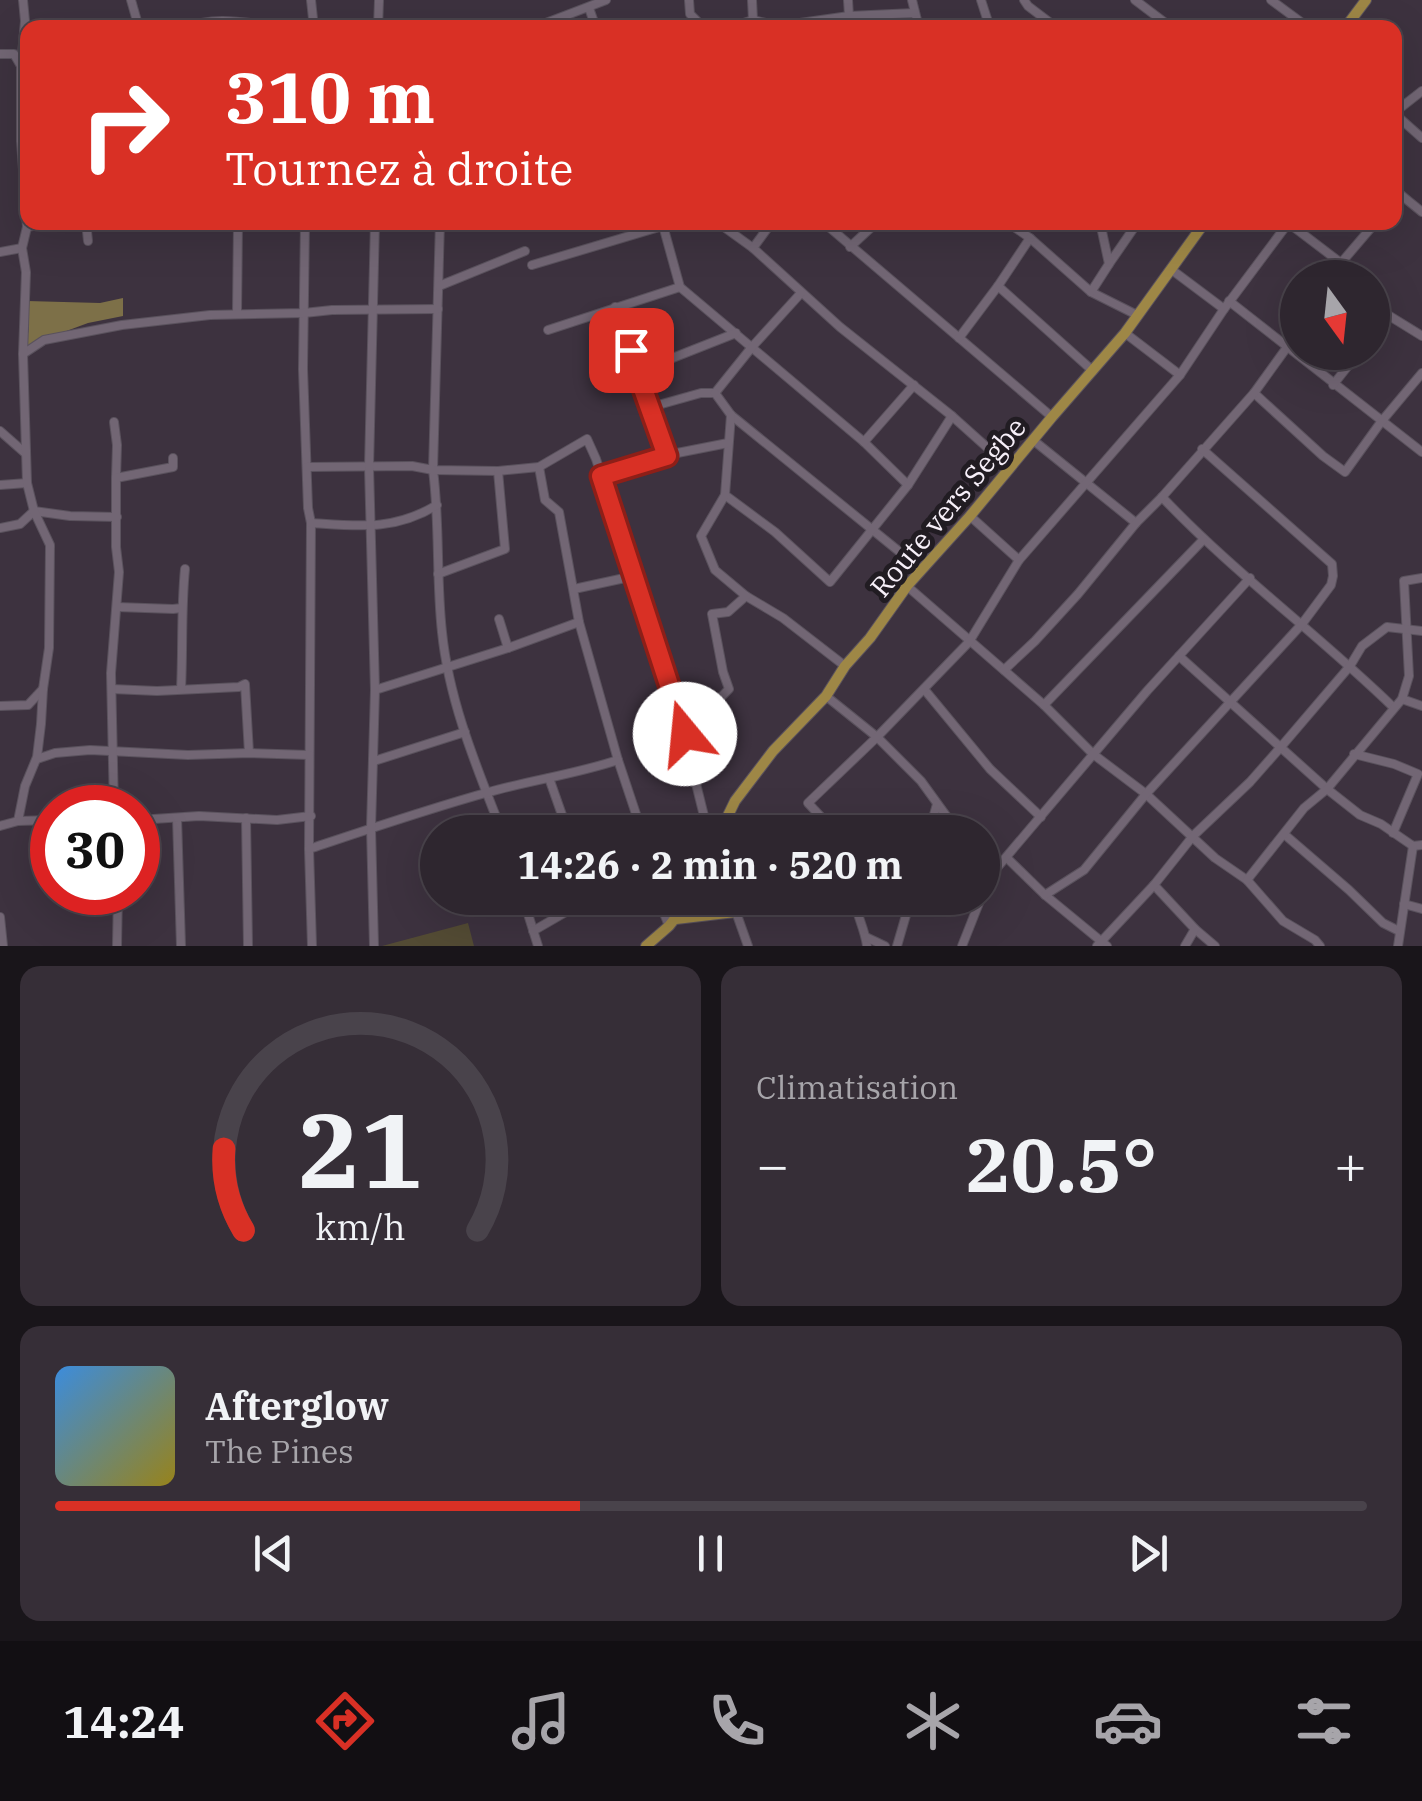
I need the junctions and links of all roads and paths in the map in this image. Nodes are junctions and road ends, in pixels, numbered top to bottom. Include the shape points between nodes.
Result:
1 (606, 0) edge
2 (752, 0) edge
3 (848, 0) edge
4 (912, 0) edge
5 (1024, 0) edge
6 (1135, 0) edge
7 (1271, 0) edge
8 (589, 8) junction
9 (914, 14) junction
10 (849, 16) junction
11 (555, 20) edge
12 (593, 20) edge
13 (753, 20) edge
14 (824, 20) edge
15 (917, 20) edge
16 (1046, 20) edge
17 (1161, 20) edge
18 (1299, 20) edge
19 (1422, 92) edge
20 (1402, 108) edge
21 (1402, 119) edge
22 (1422, 138) edge
23 (26, 230) edge
24 (87, 230) edge
25 (238, 230) edge
26 (305, 230) edge
27 (375, 230) edge
28 (440, 230) edge
29 (643, 230) edge
30 (665, 230) edge
31 (728, 230) edge
32 (766, 230) edge
33 (831, 230) edge
34 (869, 230) edge
35 (1018, 230) edge
36 (1102, 230) edge
37 (1132, 230) edge
38 (1200, 230) edge
39 (1286, 230) edge
40 (1297, 230) edge
41 (1369, 230) edge
42 (1030, 238) junction
43 (88, 241) dead end
44 (22, 248) junction
45 (754, 248) junction
46 (850, 248) junction
47 (525, 250) dead end
48 (0, 252) edge
49 (1337, 260) edge
50 (1344, 260) edge
51 (532, 264) dead end
52 (1109, 264) junction
53 (1172, 270) junction
54 (439, 286) junction
55 (998, 286) junction
56 (680, 287) junction
57 (1091, 292) junction
58 (801, 293) junction
59 (1226, 305) junction
60 (615, 308) junction
61 (438, 309) junction
62 (372, 311) junction
63 (304, 313) junction
64 (238, 314) junction
65 (1137, 315) junction
66 (1390, 316) edge
67 (1422, 323) edge
68 (548, 330) dead end
69 (736, 333) junction
70 (1125, 333) junction
71 (1418, 333) edge
72 (958, 338) junction
73 (1280, 343) edge
74 (752, 347) junction
75 (23, 354) junction
76 (1280, 357) edge
77 (1314, 370) edge
78 (1345, 370) edge
79 (1092, 371) junction
80 (637, 372) junction
81 (1422, 372) edge
82 (1180, 375) junction
83 (914, 385) junction
84 (1333, 385) junction
85 (715, 392) junction
86 (1254, 392) junction
87 (651, 407) junction
88 (731, 415) junction
89 (952, 416) junction
90 (1052, 417) junction
91 (114, 422) dead end
92 (1381, 422) junction
93 (0, 430) edge
94 (1033, 440) junction
95 (864, 442) junction
96 (728, 443) junction
97 (1202, 449) junction
98 (1422, 452) edge
99 (25, 453) junction
100 (667, 456) junction
101 (172, 458) dead end
102 (308, 467) junction
103 (539, 467) junction
104 (369, 468) junction
105 (1010, 468) junction
106 (433, 470) junction
107 (498, 471) junction
108 (601, 476) junction
109 (116, 478) junction
110 (27, 483) junction
111 (1086, 483) junction
112 (0, 485) edge
113 (908, 485) junction
114 (725, 495) junction
115 (1162, 497) junction
116 (438, 505) junction
117 (34, 510) junction
118 (970, 516) junction
119 (117, 517) junction
120 (311, 523) junction
121 (1136, 523) junction
122 (372, 527) junction
123 (0, 528) edge
124 (872, 531) junction
125 (1203, 540) junction
126 (1019, 560) junction
127 (185, 569) dead end
128 (922, 570) junction
129 (438, 574) junction
130 (634, 576) junction
131 (1250, 578) junction
132 (1422, 578) edge
133 (907, 586) junction
134 (574, 589) junction
135 (746, 596) junction
136 (117, 607) junction
137 (182, 608) junction
138 (499, 619) dead end
139 (579, 622) junction
140 (1302, 624) junction
141 (1406, 629) junction
142 (1422, 631) edge
143 (969, 642) junction
144 (508, 648) junction
145 (1179, 656) junction
146 (448, 666) junction
147 (845, 666) junction
148 (1350, 666) junction
149 (1004, 670) junction
150 (43, 689) junction
151 (181, 689) junction
152 (924, 689) junction
153 (112, 690) junction
154 (375, 690) junction
155 (826, 696) junction
156 (1402, 699) junction
157 (1230, 702) junction
158 (1044, 705) junction
159 (0, 706) edge
160 (1422, 706) edge
161 (1394, 708) junction
162 (465, 732) junction
163 (685, 734) junction
164 (877, 737) junction
165 (1280, 748) junction
166 (248, 752) junction
167 (114, 753) junction
168 (1093, 754) junction
169 (1354, 754) junction
170 (309, 756) junction
171 (37, 759) junction
172 (618, 760) junction
173 (374, 761) junction
174 (1420, 774) edge
175 (549, 778) junction
176 (114, 785) edge
177 (1326, 790) junction
178 (487, 793) junction
179 (1146, 794) junction
180 (937, 804) junction
181 (495, 815) edge
182 (562, 815) edge
183 (636, 815) edge
184 (704, 815) edge
185 (729, 815) edge
186 (819, 815) edge
187 (934, 815) edge
188 (945, 815) edge
189 (310, 816) junction
190 (1041, 817) junction
191 (176, 818) junction
192 (246, 818) junction
193 (160, 819) edge
194 (30, 821) edge
195 (18, 822) junction
196 (0, 826) edge
197 (370, 828) junction
198 (1393, 833) junction
199 (1284, 834) junction
200 (1193, 836) junction
201 (1418, 845) edge
202 (309, 849) junction
203 (1007, 858) junction
204 (1000, 865) edge
205 (1247, 880) junction
206 (1154, 885) junction
207 (1044, 896) junction
208 (1404, 904) junction
209 (1422, 910) edge
210 (117, 915) edge
211 (528, 915) edge
212 (562, 915) edge
213 (668, 915) edge
214 (678, 915) edge
215 (716, 915) edge
216 (736, 915) edge
217 (857, 915) edge
218 (906, 915) edge
219 (974, 915) edge
220 (0, 917) edge
221 (672, 922) junction
222 (1194, 929) junction
223 (1399, 931) junction
224 (533, 932) junction
225 (866, 942) edge
226 (1102, 944) edge
227 (3, 946) edge
228 (116, 946) edge
229 (181, 946) edge
230 (248, 946) edge
231 (312, 946) edge
232 (374, 946) edge
233 (538, 946) edge
234 (646, 946) edge
235 (748, 946) edge
236 (885, 946) edge
237 (897, 946) edge
238 (962, 946) edge
239 (1185, 946) edge
240 (1215, 946) edge
241 (1320, 946) edge
242 (1398, 946) edge

1 - 8 street
2 - 13 street
3 - 10 street
4 - 9 street
5 - 16 street
6 - 17 street
7 - 18 street
8 - 11 street
8 - 12 street
9 - 10 street
9 - 15 street
10 - 14 street
19 - 20 street
21 - 22 street
23 - 44 street
24 - 43 street
25 - 64 street
26 - 63 street
27 - 62 street
28 - 54 street
29 - 51 street
30 - 56 street
31 - 45 street
32 - 45 street
33 - 46 street
34 - 46 street
35 - 42 street
36 - 52 street
37 - 52 street
38 - 53 main road, Route vers Segbe
39 - 59 street
40 - 49 street
41 - 50 street
42 - 55 street
42 - 57 street
44 - 48 street
44 - 75 street
45 - 58 street
46 - 72 street
47 - 54 street
52 - 57 street
53 - 59 street
53 - 65 main road, Route vers Segbe
54 - 61 street
55 - 72 street
55 - 79 street
56 - 60 street
56 - 69 street
57 - 65 street
58 - 74 street
58 - 83 street
59 - 73 street
59 - 82 street
60 - 68 street
60 - 80 street
61 - 62 street
61 - 106 street
62 - 63 street
62 - 104 street
63 - 64 street
63 - 102 street
64 - 75 street via 122,325 44,340
65 - 70 main road, Route vers Segbe
66 - 71 street
67 - 71 street
69 - 74 street
69 - 80 street
70 - 79 main road, Route vers Segbe
70 - 82 street
72 - 90 street
74 - 85 street
74 - 95 street
75 - 99 street
76 - 86 street
77 - 84 street
78 - 84 street
79 - 90 main road, Route vers Segbe
80 - 87 street
81 - 92 street
82 - 111 street
83 - 89 street
83 - 95 street
84 - 92 street
85 - 87 street
85 - 88 street
86 - 92 street via 1345,472
86 - 97 street
87 - 100 street
88 - 96 street
88 - 124 street
89 - 105 street
89 - 113 street
90 - 94 main road, Route vers Segbe
91 - 109 street
92 - 98 street
93 - 99 street
94 - 105 main road, Route vers Segbe
94 - 111 street
95 - 113 street
96 - 100 street
96 - 114 street
97 - 115 street
97 - 140 street via 1332,564 1332,585
99 - 110 street
100 - 108 street
101 - 109 street via 173,467
102 - 104 street
102 - 120 street
103 - 107 street
103 - 108 street via 587,439
103 - 134 street via 545,500 560,512
104 - 106 street
104 - 122 street
105 - 118 main road, Route vers Segbe
106 - 107 street
106 - 116 street
107 - 129 street via 505,549
108 - 130 street
109 - 119 street
110 - 112 street
110 - 117 street
111 - 121 street
111 - 126 street
113 - 124 street
114 - 124 street via 830,582
114 - 135 street via 702,536 715,570
115 - 121 street
115 - 125 street
116 - 122 street
116 - 129 street
117 - 119 street
117 - 123 street via 20,524
117 - 150 street via 50,546
118 - 126 street
118 - 128 main road, Route vers Segbe
119 - 136 street
120 - 122 street
120 - 170 street
121 - 149 street
122 - 154 street
124 - 128 street
125 - 131 street
125 - 158 street
126 - 143 street
127 - 137 street
128 - 133 main road, Route vers Segbe
129 - 146 street
130 - 134 street
130 - 163 street
131 - 140 street
131 - 145 street
132 - 141 street via 1404,581
133 - 143 street
133 - 147 main road, Route vers Segbe
134 - 139 street
135 - 147 street
135 - 163 street via 728,612 712,614 729,689
136 - 137 street
136 - 153 street
137 - 151 street
138 - 144 street
139 - 144 street
139 - 172 street
140 - 148 street
140 - 157 street
141 - 142 street
141 - 148 street via 1387,626
141 - 156 street via 1409,676
143 - 149 street
143 - 152 street
144 - 146 street
145 - 157 street
145 - 168 street
146 - 154 street
146 - 162 street
147 - 155 main road, Route vers Segbe
148 - 161 street
148 - 165 street
149 - 158 street
150 - 159 street via 28,705
150 - 171 street
151 - 153 street
151 - 166 street via 245,684
152 - 164 street
152 - 190 street via 990,769
153 - 167 street
154 - 173 street
155 - 164 street
155 - 185 main road, Route vers Segbe via 773,751
156 - 160 street
156 - 161 street
157 - 165 street
157 - 179 street
158 - 168 street
161 - 169 street
162 - 173 street
162 - 178 street
163 - 184 street
164 - 180 street
164 - 186 street via 808,804
165 - 177 street
165 - 200 street
166 - 167 street
166 - 170 street
167 - 171 street via 74,750
167 - 176 street
168 - 179 street
168 - 190 street
169 - 174 street
169 - 177 street
170 - 189 street
171 - 195 street
172 - 175 street
172 - 183 street
173 - 197 street
174 - 198 street
175 - 178 street
175 - 182 street
177 - 198 street
177 - 199 street
178 - 181 street
178 - 197 street
179 - 200 street
179 - 207 street via 1084,870
180 - 187 street
180 - 188 street
189 - 192 street
189 - 202 street
190 - 203 street
191 - 192 street
191 - 193 street
191 - 229 street
192 - 230 street
194 - 195 street
195 - 196 street
197 - 202 street
197 - 232 street
198 - 201 street
199 - 205 street
199 - 223 street
200 - 205 street
200 - 206 street
201 - 208 street
202 - 231 street
203 - 204 street
203 - 207 street
205 - 241 street via 1283,922
206 - 222 street
206 - 226 street
207 - 226 street
208 - 209 street
208 - 223 street
210 - 228 street
211 - 224 street
212 - 224 street
213 - 221 street
214 - 221 main road
215 - 221 main road
216 - 235 street
217 - 225 street
218 - 237 street
219 - 238 street
220 - 227 street
221 - 234 main road
222 - 239 street
222 - 240 street
223 - 242 street
224 - 233 street
225 - 236 street

